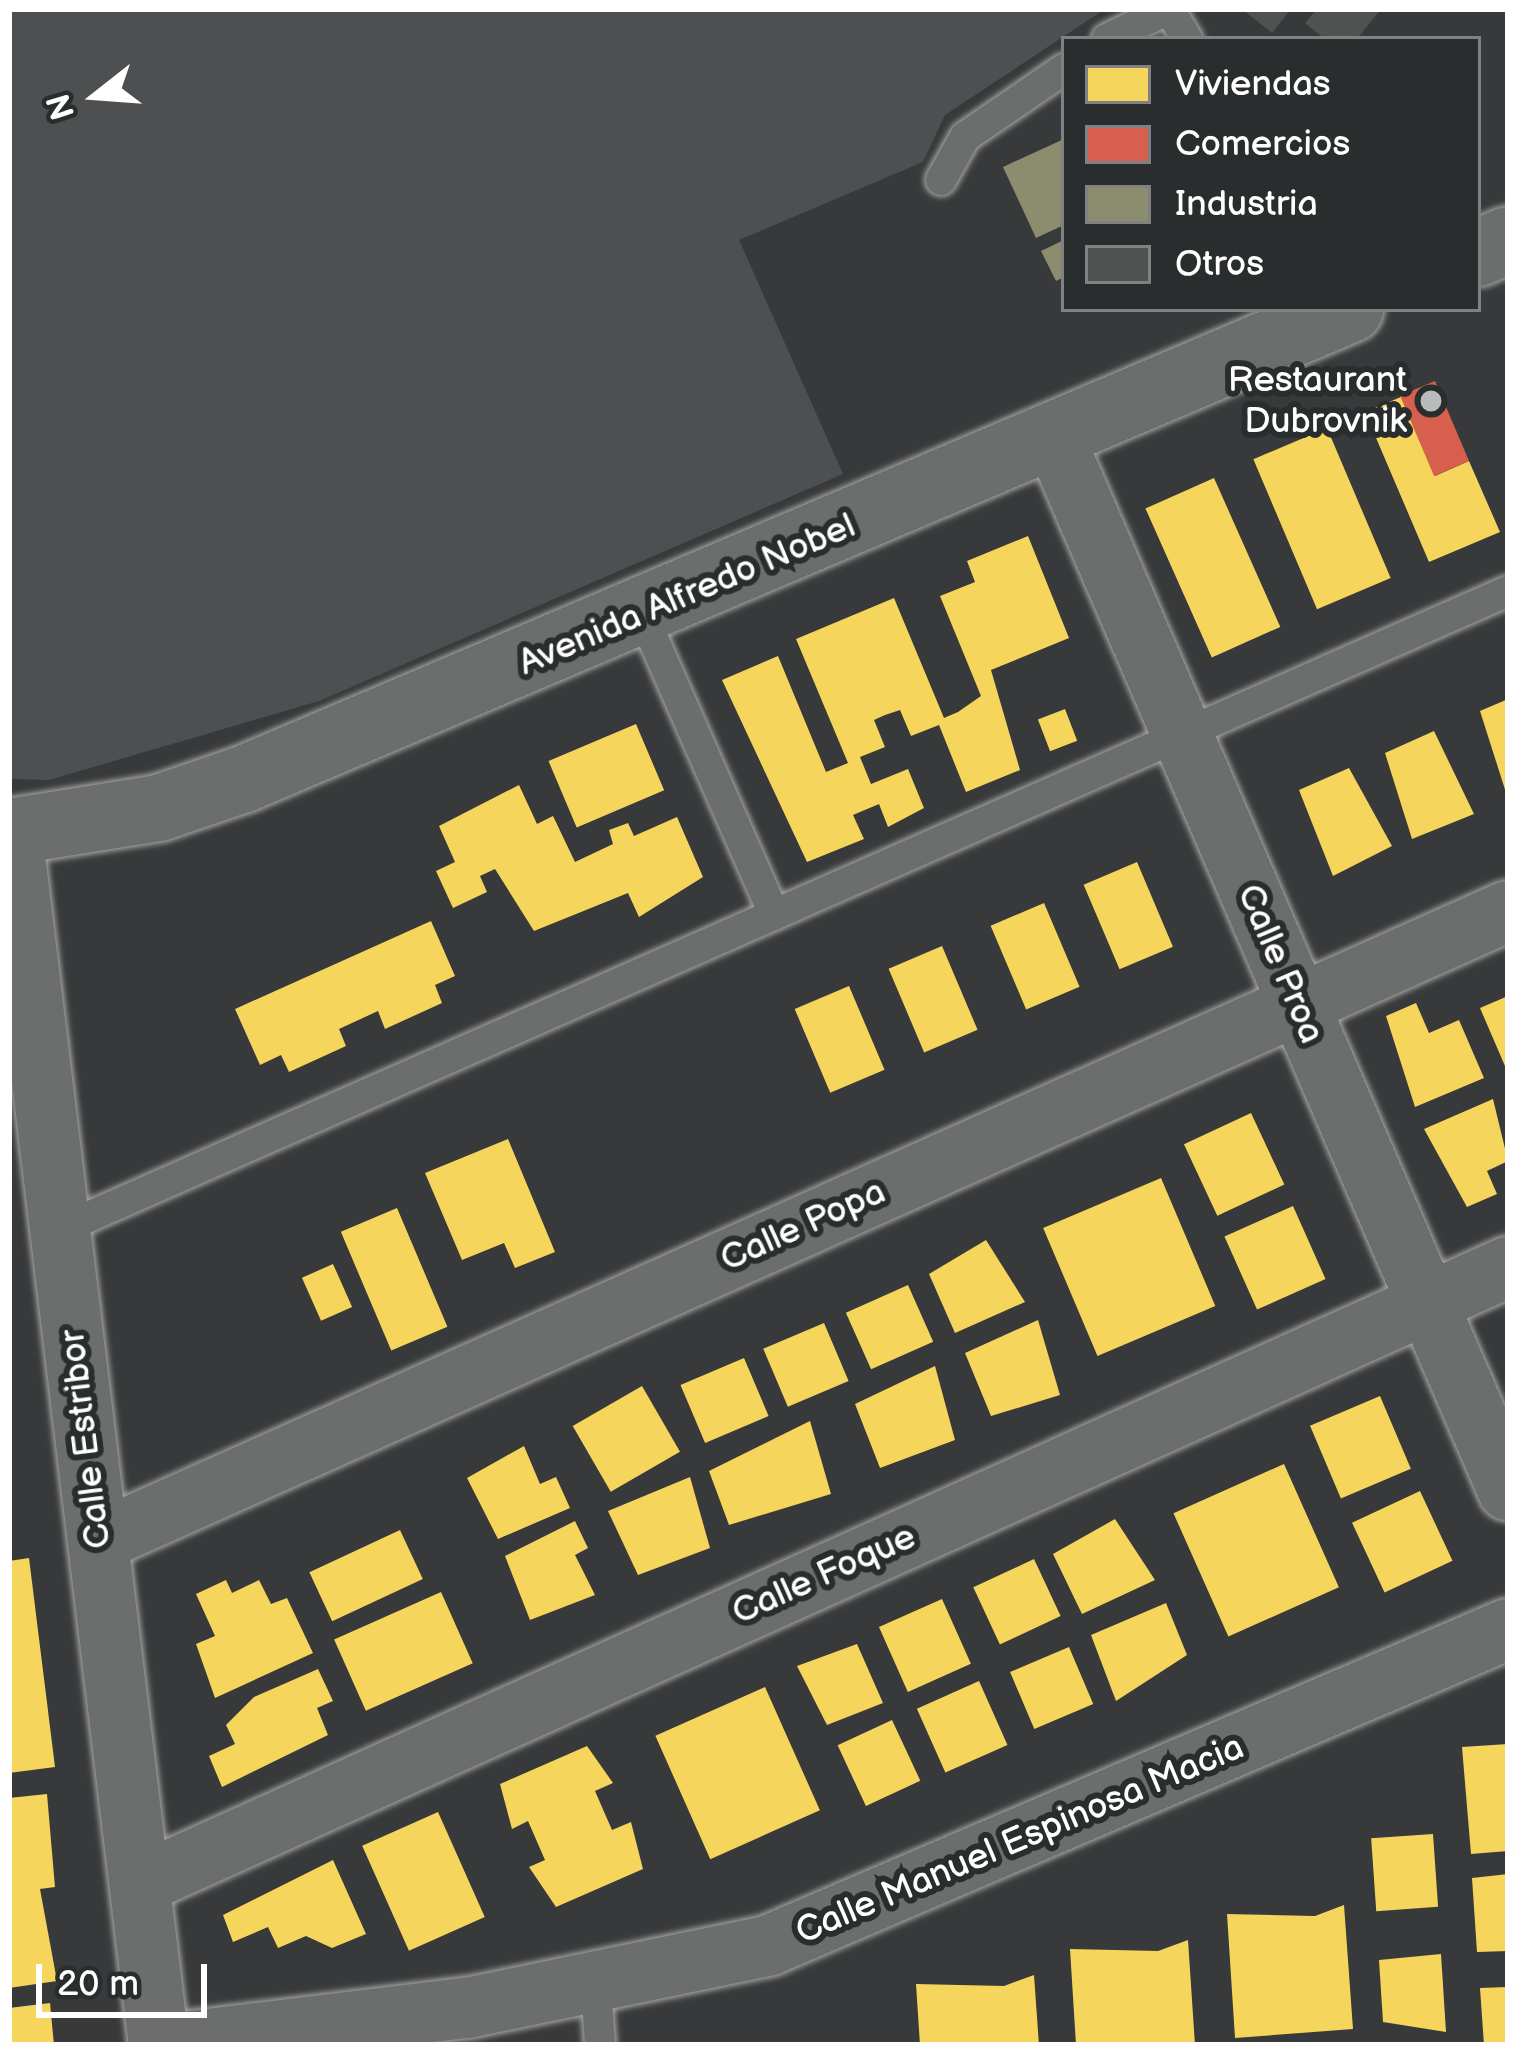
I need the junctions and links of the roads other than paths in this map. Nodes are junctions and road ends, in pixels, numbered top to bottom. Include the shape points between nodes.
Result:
1 (1113, 36) edge
2 (1184, 36) edge
3 (1061, 71) edge
4 (941, 180) dead end
5 (1342, 312) edge
6 (1054, 437) junction
7 (1508, 591) edge
8 (643, 616) junction
9 (1181, 735) junction
10 (10, 832) edge
11 (1508, 910) edge
12 (774, 915) junction
13 (1297, 1005) junction
14 (61, 1229) junction
15 (1508, 1267) edge
16 (1426, 1304) junction
17 (1508, 1490) edge
18 (99, 1541) junction
19 (1508, 1628) edge
20 (140, 1884) junction
21 (596, 1986) junction
22 (159, 2045) edge
23 (600, 2045) edge

1 - 2 lane via 1169,9
3 - 4 lane via 965,137
5 - 6 main road, Avenida Alfredo Nobel
6 - 8 main road, Avenida Alfredo Nobel
6 - 9 street, Calle Proa
7 - 9 lane
8 - 10 main road, Avenida Alfredo Nobel via 244,779 159,808
8 - 12 lane
9 - 12 lane
9 - 13 street, Calle Proa
10 - 14 street, Calle Estribor
11 - 13 street, Calle Popa
12 - 14 lane
13 - 16 street, Calle Proa
13 - 18 street, Calle Popa
14 - 18 street, Calle Estribor
15 - 16 street, Calle Foque
16 - 17 street, Calle Proa
16 - 20 street, Calle Foque
18 - 20 street, Calle Estribor
19 - 21 street, Calle Manuel Espinosa Macia via 863,1913
20 - 22 street, Calle Estribor
21 - 22 street, Calle Manuel Espinosa Macia
21 - 23 lane

